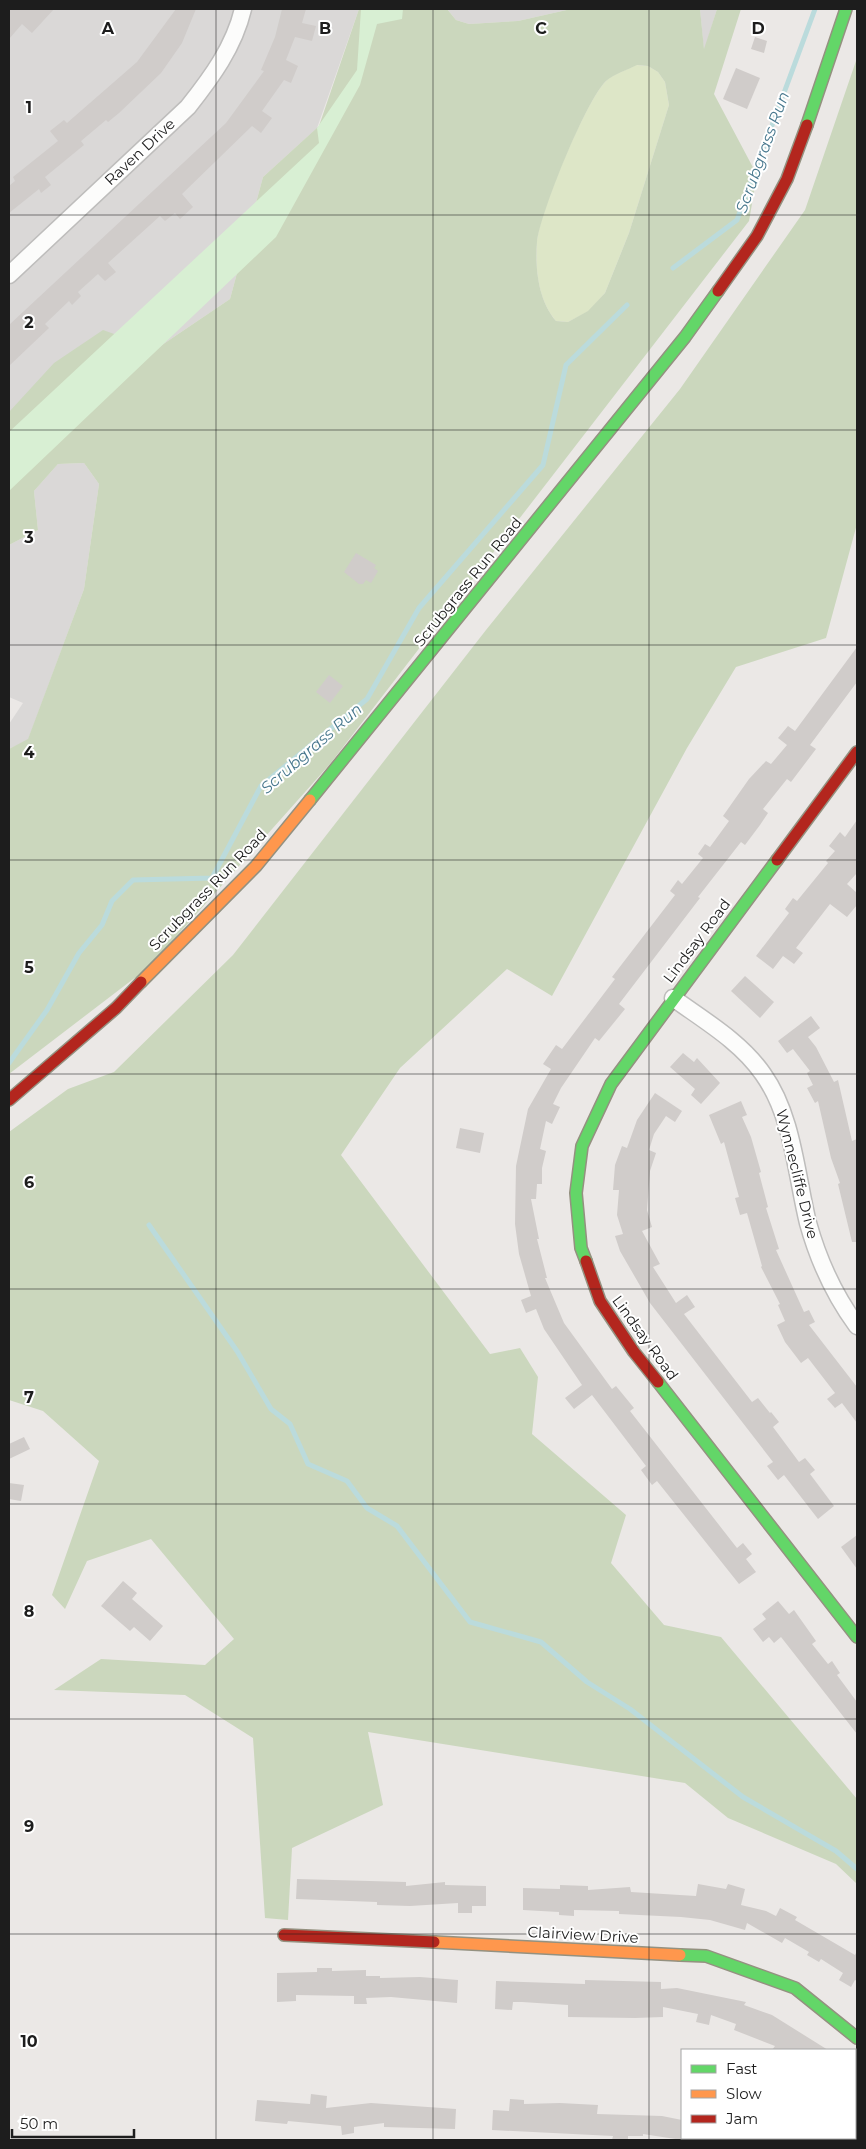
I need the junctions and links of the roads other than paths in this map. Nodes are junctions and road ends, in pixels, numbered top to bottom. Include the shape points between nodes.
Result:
1 (242, 9) edge
2 (846, 9) edge
3 (9, 275) edge
4 (857, 752) edge
5 (674, 998) junction
6 (9, 1100) edge
7 (857, 1326) edge
8 (857, 1637) edge
9 (284, 1935) dead end
10 (857, 2038) edge

1 - 3 street, Raven Drive via 230,45 210,79 188,107
2 - 6 street, Scrubgrass Run Road via 787,179 758,236 685,337 256,866 116,1008
4 - 5 street, Lindsay Road
5 - 7 street, Wynnecliffe Drive via 744,1050 764,1075 781,1106 809,1225 823,1266
5 - 8 street, Lindsay Road via 611,1084 582,1146 576,1193 580,1248 600,1301 634,1352
9 - 10 street, Clairview Drive via 706,1956 795,1988

